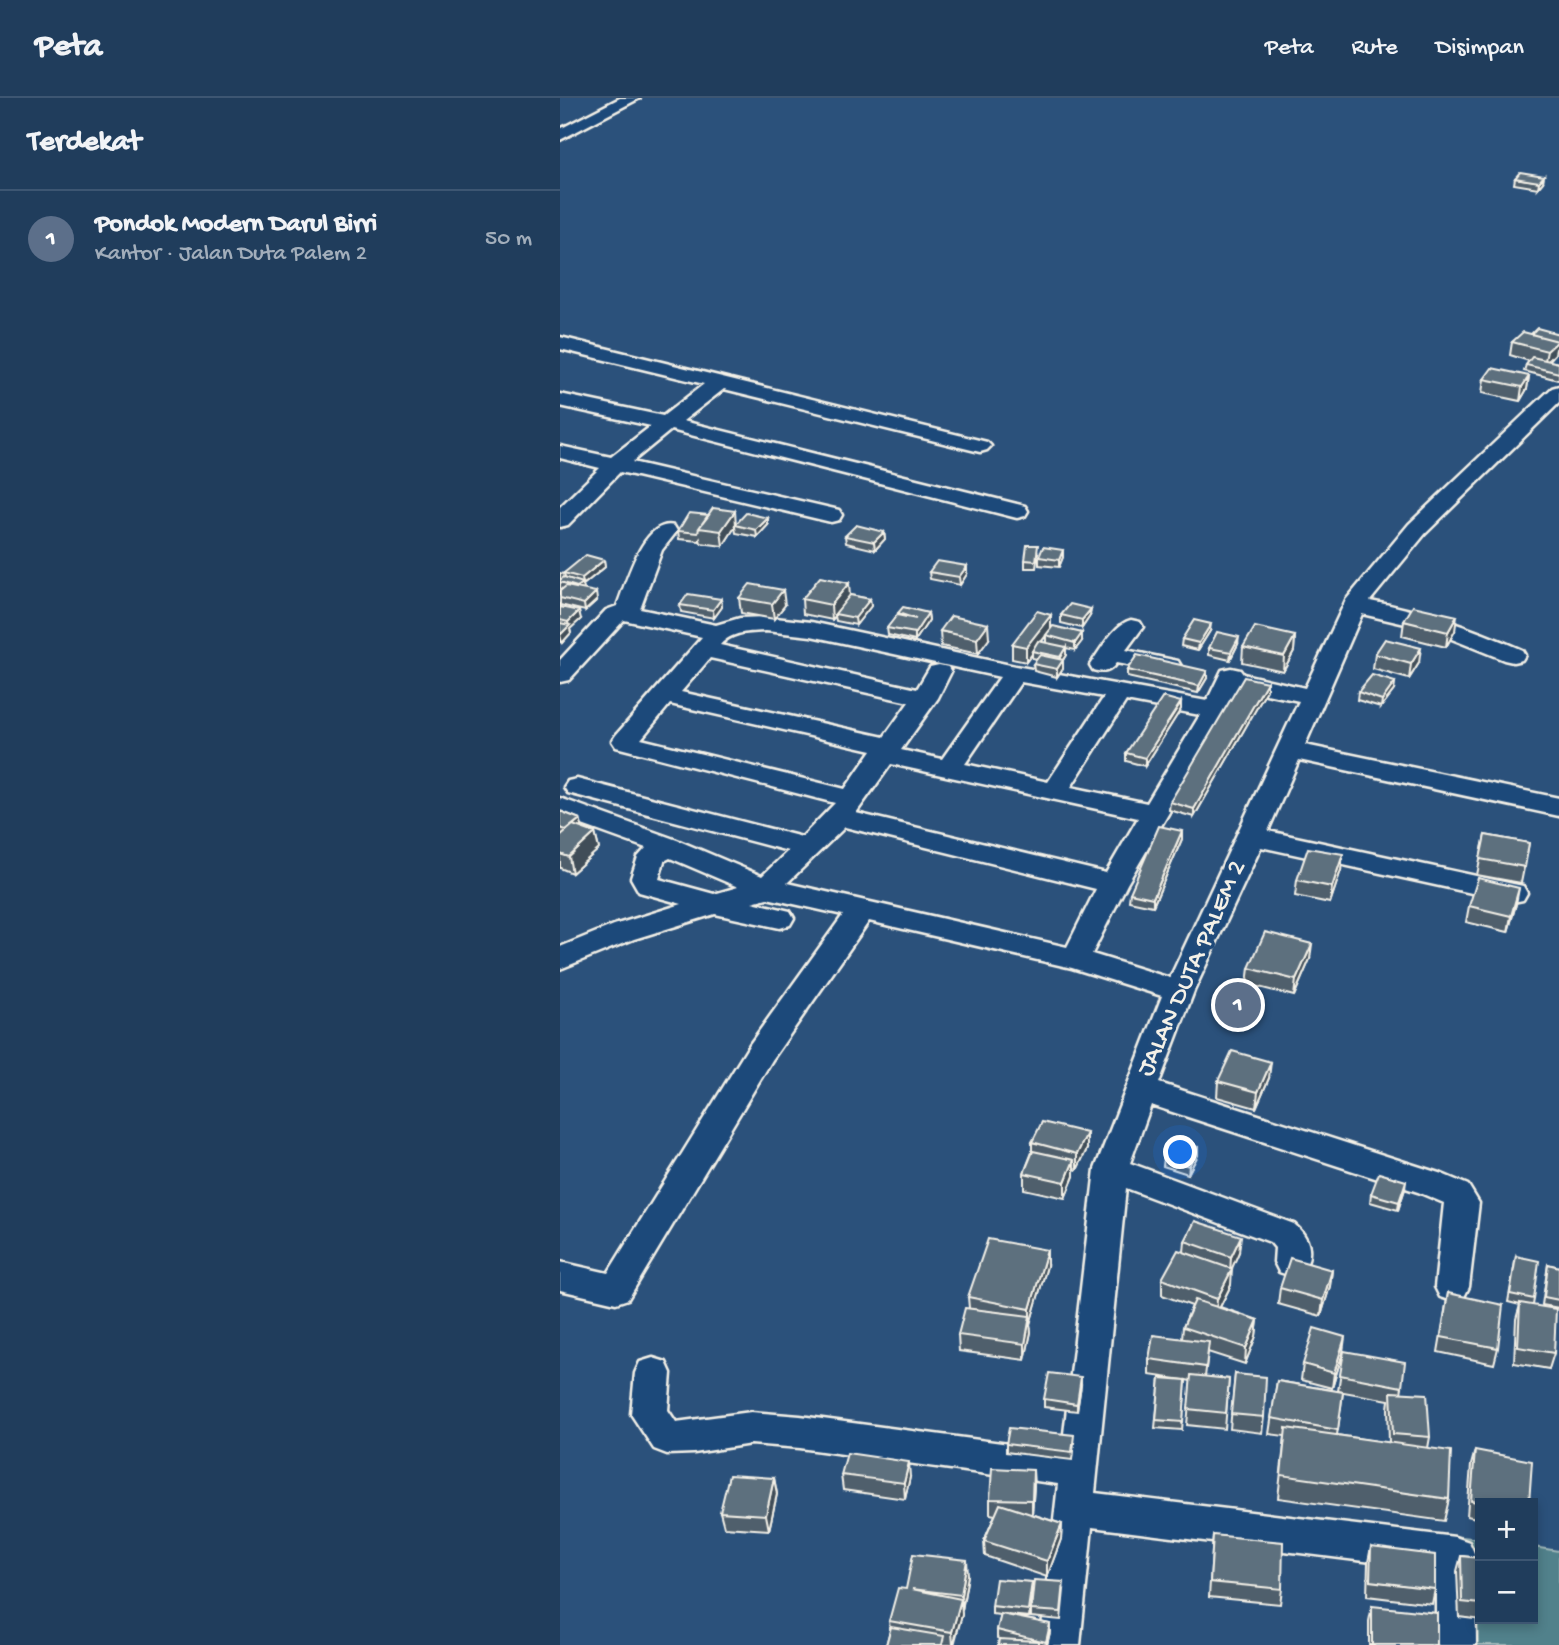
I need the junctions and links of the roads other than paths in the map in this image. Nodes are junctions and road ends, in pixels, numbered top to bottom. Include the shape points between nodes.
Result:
1 (632, 98) edge
2 (560, 135) edge
3 (560, 343) edge
4 (719, 383) junction
5 (1559, 392) edge
6 (560, 400) edge
7 (668, 423) junction
8 (980, 446) dead end
9 (560, 452) edge
10 (616, 465) junction
11 (568, 501) edge
12 (1017, 511) dead end
13 (831, 515) dead end
14 (560, 520) edge
15 (666, 531) dead end
16 (1354, 605) junction
17 (626, 613) junction
18 (1131, 627) dead end
19 (710, 641) junction
20 (1110, 654) junction
21 (1513, 655) dead end
22 (939, 672) dead end
23 (1015, 673) junction
24 (560, 675) edge
25 (1230, 677) junction
26 (1085, 687) junction
27 (1119, 693) junction
28 (663, 695) junction
29 (1314, 697) junction
30 (925, 698) junction
31 (1216, 710) junction
32 (885, 750) junction
33 (1290, 750) junction
34 (950, 767) junction
35 (1056, 790) junction
36 (568, 797) edge
37 (1559, 807) edge
38 (845, 808) junction
39 (1154, 813) junction
40 (1252, 836) junction
41 (667, 846) junction
42 (806, 847) junction
43 (1113, 884) junction
44 (766, 888) junction
45 (1514, 894) edge
46 (710, 903) junction
47 (862, 910) junction
48 (780, 918) dead end
49 (560, 959) edge
50 (1075, 959) junction
51 (1179, 991) junction
52 (1140, 1089) junction
53 (1111, 1169) junction
54 (1291, 1262) edge
55 (560, 1276) edge
56 (1452, 1287) dead end
57 (653, 1373) dead end
58 (1078, 1470) junction
59 (1077, 1508) junction
60 (1060, 1645) edge
61 (1456, 1645) edge

1 - 2 street
3 - 4 street
4 - 7 street
4 - 8 street
5 - 16 street, JALAN DUTA PALEM 2 via 1417,529
6 - 7 street
7 - 10 street
7 - 12 street
9 - 10 street
10 - 11 street
10 - 13 street
11 - 14 street
15 - 17 street via 651,549
16 - 21 street via 1410,615
16 - 29 street, JALAN DUTA PALEM 2
17 - 19 street
17 - 24 street via 614,615
18 - 20 street
19 - 23 street via 740,625 787,626
19 - 28 street
19 - 30 street
20 - 25 street
20 - 26 street
22 - 30 street
23 - 26 street
23 - 34 street
25 - 29 street
25 - 31 street
26 - 27 street
27 - 31 street
27 - 35 street
28 - 32 street
28 - 38 street via 625,741
29 - 33 street, JALAN DUTA PALEM 2
30 - 32 street
31 - 39 street
32 - 34 street
32 - 38 street
33 - 37 street
33 - 40 street, JALAN DUTA PALEM 2
34 - 35 street
35 - 39 street
36 - 41 street
36 - 42 street
38 - 42 street
38 - 43 street
39 - 43 street
40 - 45 street
40 - 51 street, JALAN DUTA PALEM 2
41 - 44 street
41 - 46 street via 649,861 646,882
42 - 44 street
43 - 50 street
44 - 46 street
44 - 47 street
46 - 48 street
46 - 49 street
47 - 50 street
47 - 55 street via 761,1052 616,1289
50 - 51 street
51 - 52 street, JALAN DUTA PALEM 2
52 - 53 street, JALAN DUTA PALEM 2
52 - 56 street via 1450,1191 1462,1203
53 - 54 street via 1282,1233 1293,1243
53 - 58 street, JALAN DUTA PALEM 2
57 - 58 street via 649,1414 667,1438 751,1428
58 - 59 street, JALAN DUTA PALEM 2
59 - 60 street, JALAN DUTA PALEM 2
59 - 61 street via 1455,1555

